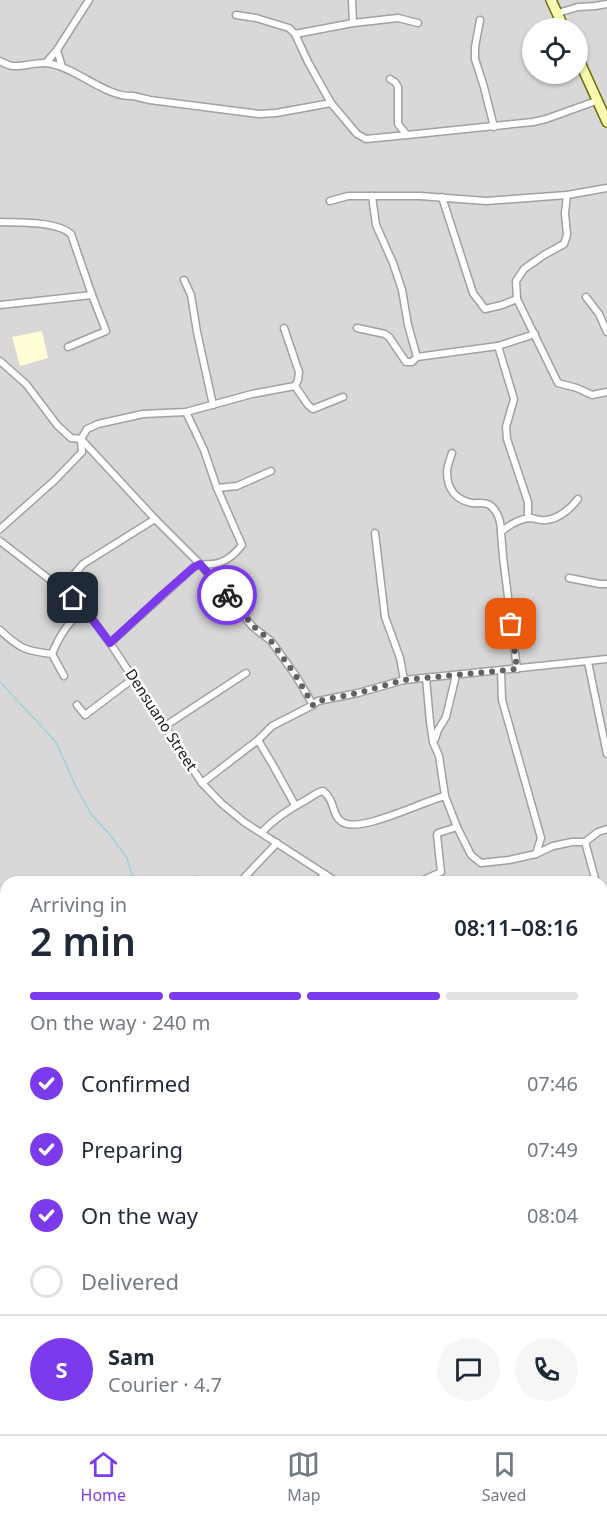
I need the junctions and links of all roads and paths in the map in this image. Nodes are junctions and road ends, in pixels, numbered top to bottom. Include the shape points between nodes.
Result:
1 (89, 0) edge
2 (352, 0) edge
3 (551, 0) edge
4 (607, 4) edge
5 (558, 14) junction
6 (236, 15) dead end
7 (560, 18) edge
8 (480, 20) dead end
9 (353, 23) junction
10 (418, 23) dead end
11 (295, 34) junction
12 (57, 50) junction
13 (0, 62) edge
14 (46, 63) junction
15 (62, 68) junction
16 (390, 79) dead end
17 (588, 81) edge
18 (596, 100) junction
19 (331, 103) junction
20 (607, 122) edge
21 (494, 127) junction
22 (407, 135) junction
23 (607, 188) edge
24 (567, 195) junction
25 (372, 196) junction
26 (442, 197) junction
27 (330, 201) dead end
28 (0, 222) edge
29 (184, 280) dead end
30 (92, 295) junction
31 (586, 297) dead end
32 (517, 299) junction
33 (0, 305) edge
34 (284, 328) dead end
35 (357, 328) dead end
36 (607, 332) edge
37 (535, 334) junction
38 (498, 346) junction
39 (68, 347) dead end
40 (417, 357) junction
41 (1, 363) edge
42 (295, 386) junction
43 (607, 392) edge
44 (343, 397) dead end
45 (213, 405) junction
46 (186, 412) junction
47 (81, 439) junction
48 (452, 453) dead end
49 (271, 471) dead end
50 (218, 488) junction
51 (578, 499) dead end
52 (528, 518) junction
53 (155, 519) junction
54 (0, 529) edge
55 (501, 532) junction
56 (375, 533) dead end
57 (0, 541) edge
58 (200, 564) junction
59 (569, 578) dead end
60 (607, 584) edge
61 (62, 589) junction
62 (84, 608) junction
63 (0, 630) edge
64 (110, 643) junction
65 (52, 654) junction
66 (607, 659) edge
67 (588, 662) junction
68 (517, 669) junction
69 (501, 671) junction
70 (246, 673) dead end
71 (456, 675) junction
72 (64, 676) dead end
73 (134, 678) junction
74 (426, 678) junction
75 (404, 680) junction
76 (77, 705) dead end
77 (313, 705) junction
78 (165, 726) junction
79 (258, 740) junction
80 (433, 742) junction
81 (607, 754) edge
82 (202, 783) junction
83 (445, 796) junction
84 (295, 806) junction
85 (457, 827) junction
86 (607, 829) edge
87 (262, 832) junction
88 (541, 838) junction
89 (585, 842) junction
90 (277, 843) junction
91 (553, 846) junction
92 (536, 854) junction
93 (325, 874) joint
94 (246, 876) edge
95 (328, 876) edge
96 (432, 876) edge
97 (594, 876) edge

1 - 12 street
2 - 9 street
3 - 5 street
4 - 5 street
5 - 7 street
6 - 11 street via 289,28
8 - 21 street via 475,59
9 - 10 street via 398,18
9 - 11 street
11 - 19 street
12 - 14 street
12 - 15 street
13 - 14 street via 13,66
14 - 15 street
15 - 19 street via 127,97 222,110 276,113
16 - 22 street via 398,87 398,124
17 - 18 street
18 - 20 street
18 - 21 street via 546,119
19 - 22 street via 366,139
21 - 22 street
23 - 24 street
24 - 26 street via 486,201
24 - 32 street via 564,244 524,269 516,281
25 - 26 street
25 - 27 street
25 - 40 street via 376,225 402,290
26 - 32 street via 473,293 480,303 485,309
28 - 30 street via 67,230
29 - 45 street via 191,295
30 - 33 street
30 - 39 street via 106,331
31 - 36 street
32 - 37 street
34 - 42 street via 299,372
35 - 40 street via 385,334 406,362
37 - 38 street
37 - 43 street via 558,383 592,395
38 - 40 street
38 - 52 street via 514,399 506,427 507,439 528,502
41 - 47 street via 26,384 70,438
42 - 44 street via 313,409
42 - 45 street
45 - 46 street
46 - 47 street via 143,414 98,424 87,429
46 - 50 street
47 - 53 street
47 - 54 street via 82,452 70,466
48 - 55 street via 447,472 451,491 460,500 492,507 501,520
49 - 50 street via 237,486
50 - 58 street via 242,544 225,562
51 - 52 street via 566,512 548,520
52 - 55 street
53 - 58 street
53 - 61 street via 82,564
55 - 68 street
56 - 75 street via 385,617
57 - 61 street, Densuano Street
58 - 64 street
58 - 77 street via 254,627 271,641
59 - 60 street
61 - 62 street, Densuano Street
62 - 64 street, Densuano Street
62 - 65 street via 66,626
63 - 65 street via 23,649
64 - 73 street, Densuano Street
65 - 72 street
66 - 67 street
67 - 68 street
67 - 81 street
68 - 69 street
69 - 71 street
69 - 88 street via 502,700
70 - 78 street
71 - 74 street
71 - 80 street via 446,717
73 - 76 street via 85,715
73 - 78 street, Densuano Street
74 - 75 street
74 - 80 street
75 - 77 street
77 - 79 street via 272,726
78 - 82 street, Densuano Street
79 - 82 street
79 - 84 street
80 - 83 street
82 - 87 street, Densuano Street via 244,822
83 - 84 street via 353,826 336,816 332,801 323,792
83 - 85 street
84 - 87 street
85 - 92 street via 471,855 481,863
85 - 96 street via 436,835 441,872
86 - 89 street
87 - 90 street, Densuano Street
88 - 91 street
88 - 92 street
89 - 91 street
89 - 97 street
90 - 93 street, Densuano Street
90 - 94 street
91 - 92 street
93 - 95 street, Densuano Street

